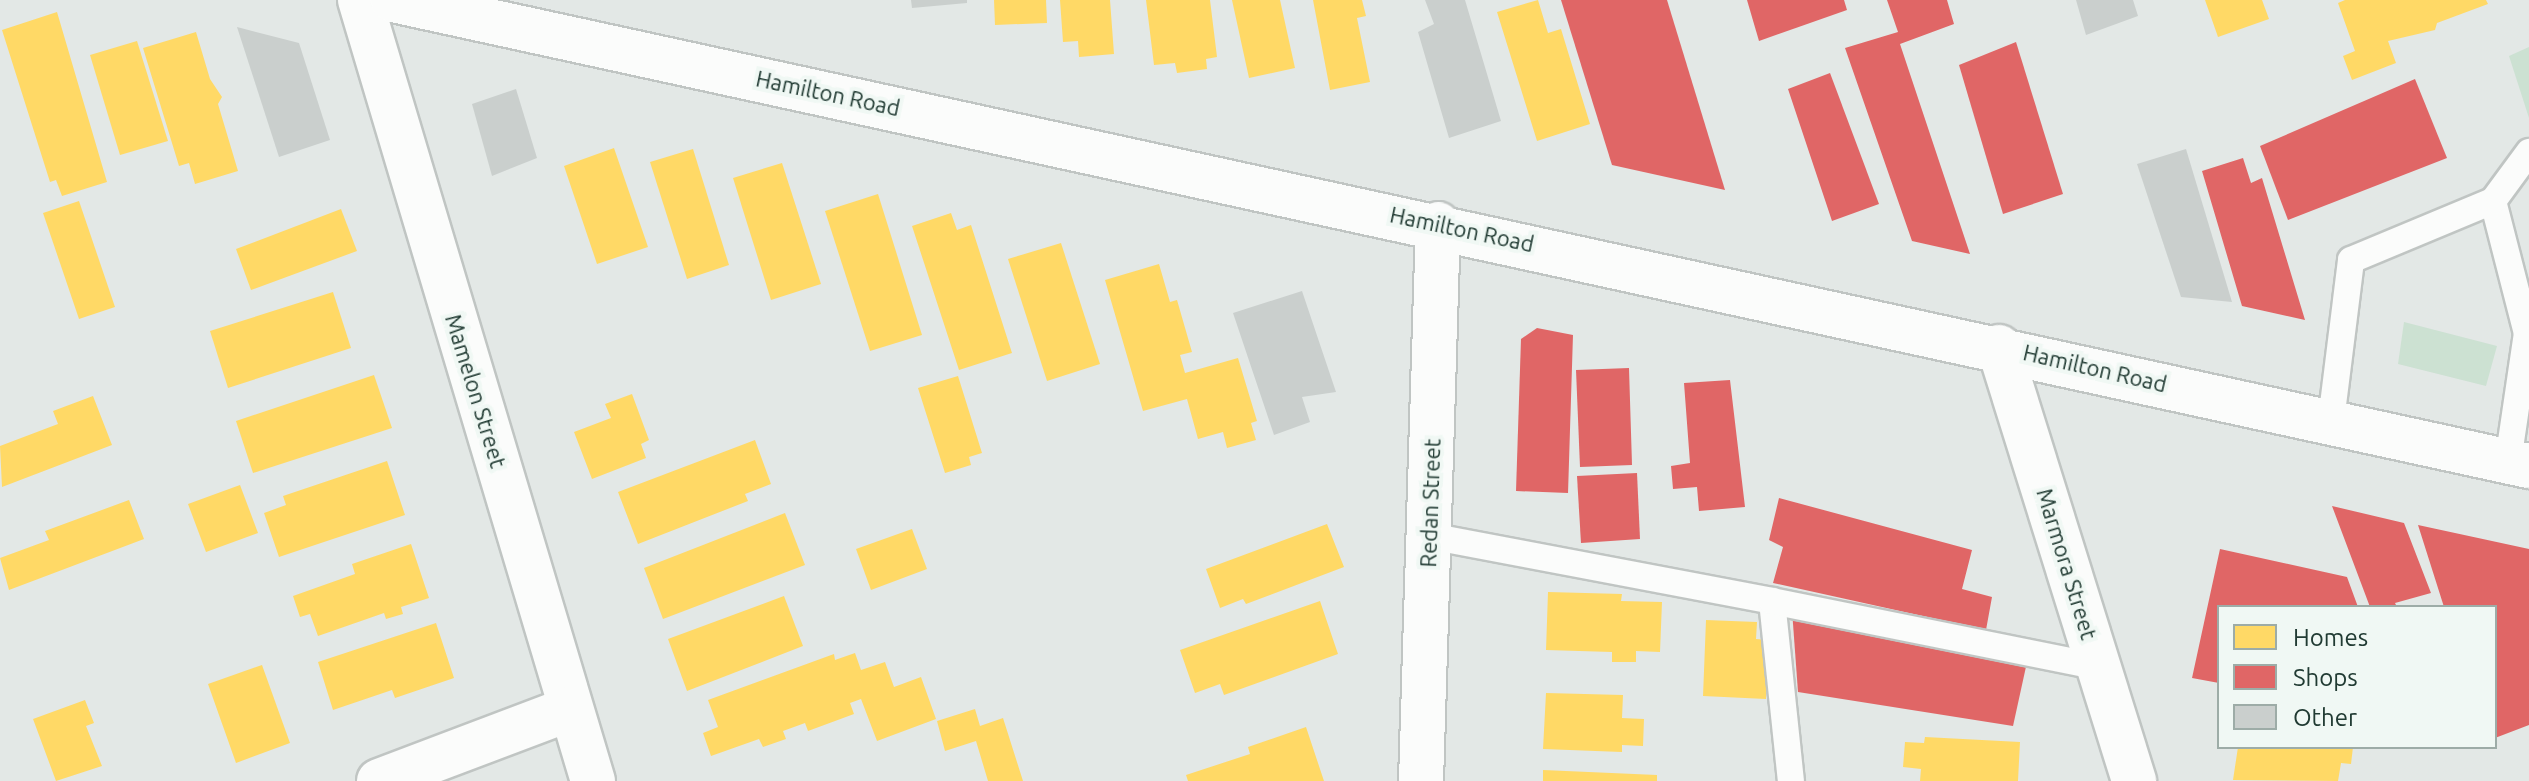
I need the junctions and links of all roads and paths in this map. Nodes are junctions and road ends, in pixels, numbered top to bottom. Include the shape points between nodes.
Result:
1 (360, 0) edge
2 (393, 0) edge
3 (2529, 152) edge
4 (2493, 201) junction
5 (1438, 224) junction
6 (1999, 347) junction
7 (2331, 421) junction
8 (2518, 464) edge
9 (1429, 536) junction
10 (1772, 601) junction
11 (2099, 667) junction
12 (570, 709) junction
13 (379, 781) edge
14 (593, 781) edge
15 (1421, 781) edge
16 (1791, 781) edge
17 (2134, 781) edge

1 - 12 main road, Mamelon Street
2 - 5 main road, Hamilton Road
3 - 4 lane
4 - 7 lane via 2351,260
4 - 8 lane via 2527,333
5 - 6 main road, Hamilton Road
5 - 9 main road, Redan Street
6 - 7 main road, Hamilton Road
6 - 11 main road, Marmora Street
7 - 8 main road, Hamilton Road
9 - 10 lane
9 - 15 main road, Redan Street
10 - 11 lane
10 - 16 lane
11 - 17 main road, Marmora Street
12 - 13 main road
12 - 14 main road, Mamelon Street

